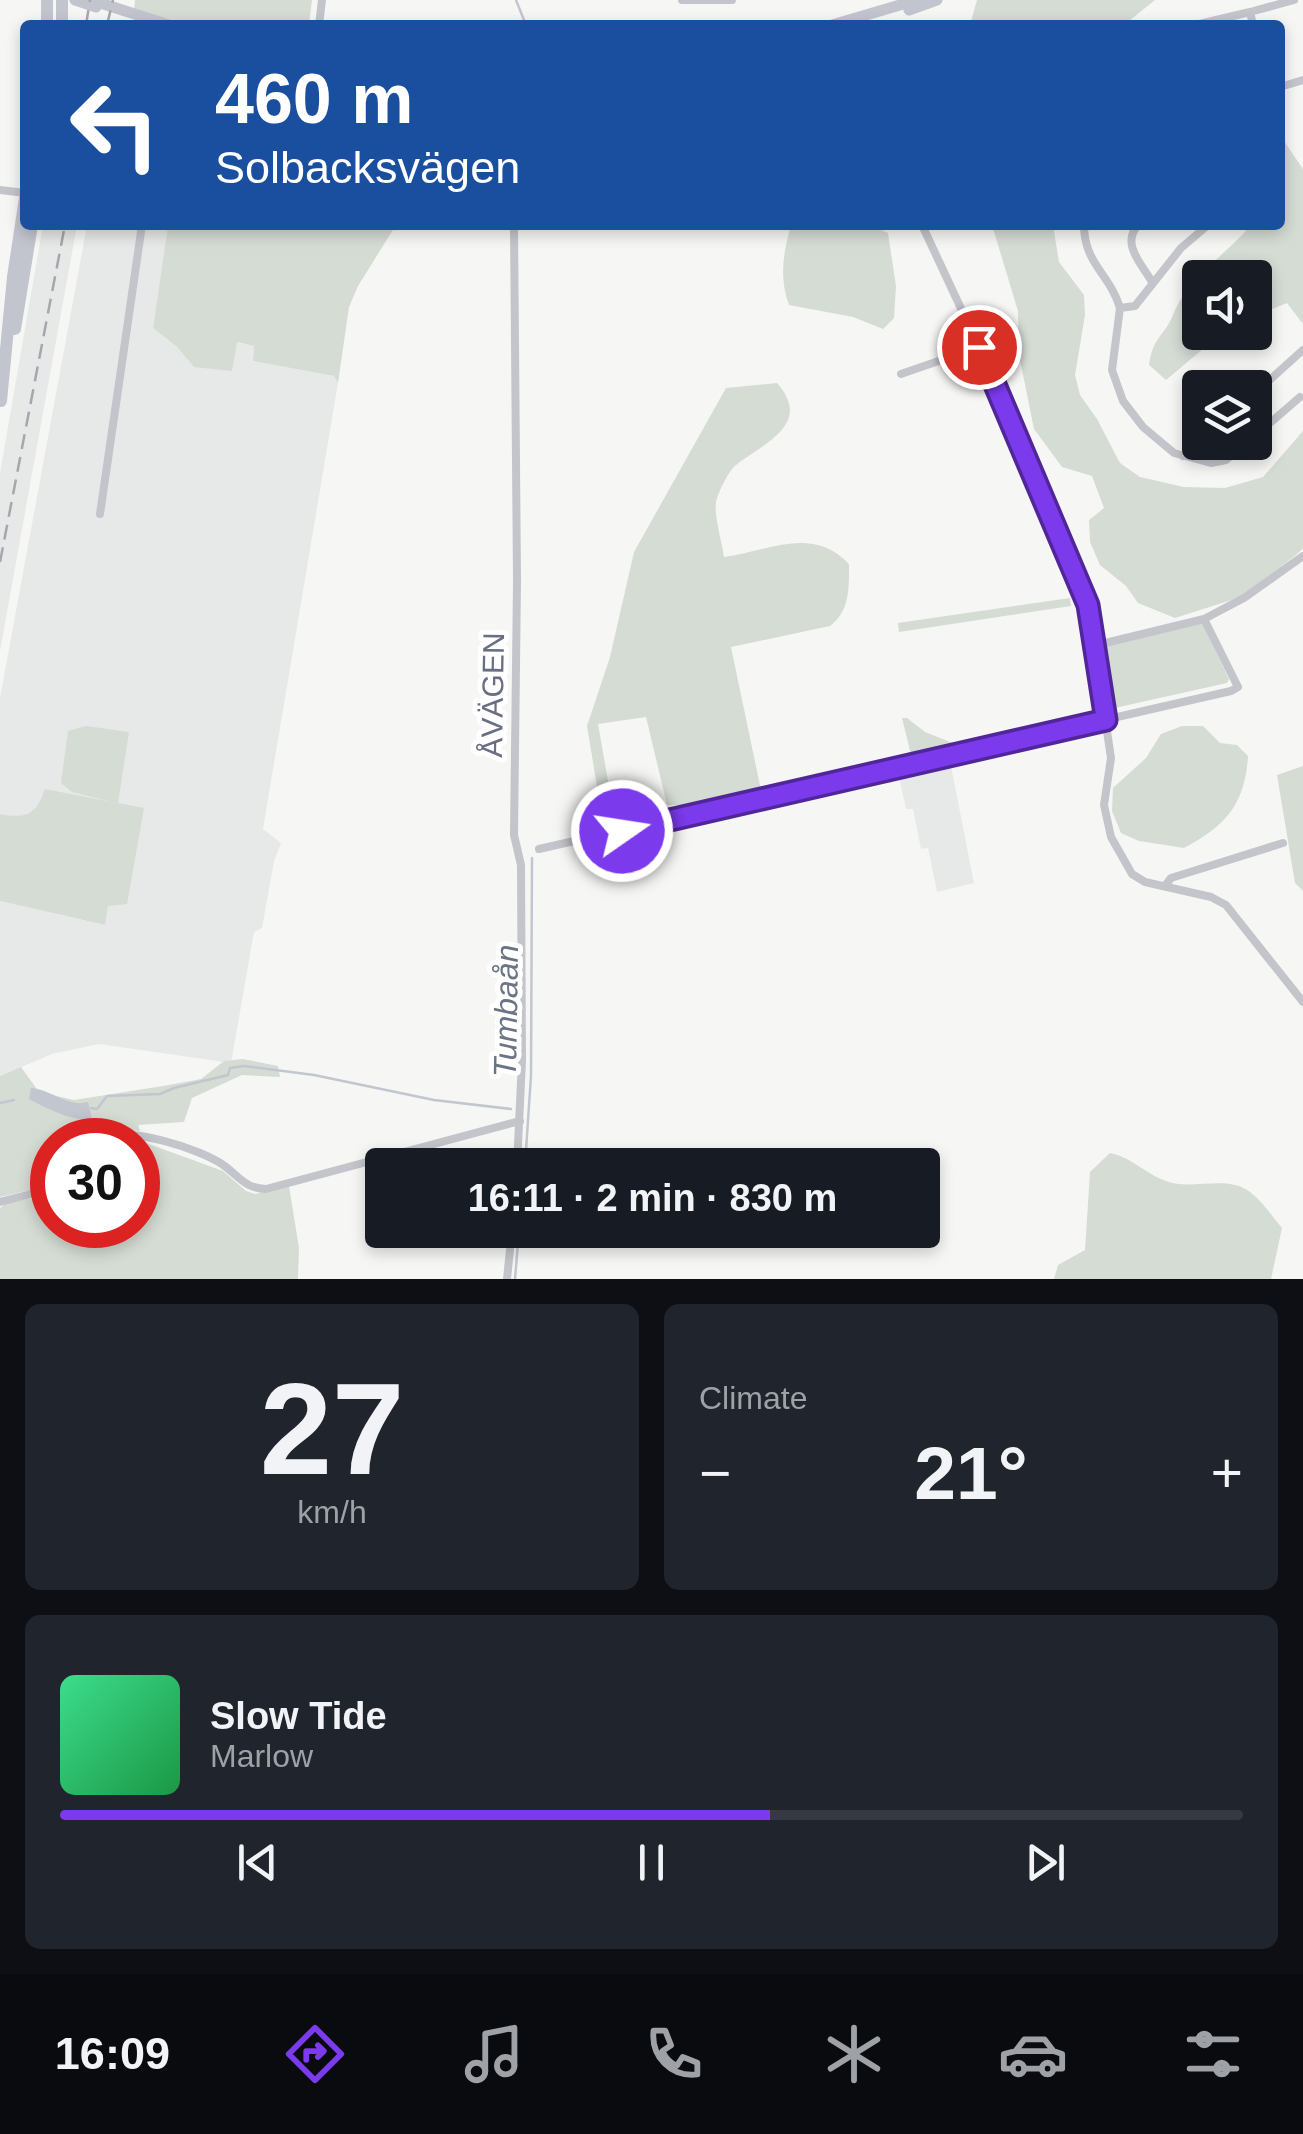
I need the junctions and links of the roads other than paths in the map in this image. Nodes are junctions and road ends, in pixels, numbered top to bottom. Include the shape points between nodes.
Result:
1 (75, 0) edge
2 (90, 0) edge
3 (682, 0) edge
4 (732, 0) edge
5 (917, 0) edge
6 (937, 0) edge
7 (1294, 0) edge
8 (1250, 12) junction
9 (142, 20) edge
10 (144, 20) edge
11 (849, 20) edge
12 (873, 20) edge
13 (1216, 20) edge
14 (1252, 20) edge
15 (20, 230) edge
16 (31, 230) edge
17 (141, 230) edge
18 (514, 230) edge
19 (924, 230) edge
20 (1084, 230) edge
21 (1134, 230) edge
22 (1202, 230) edge
23 (1152, 282) junction
24 (1120, 308) junction
25 (979, 347) junction
26 (1303, 350) edge
27 (901, 374) dead end
28 (1272, 377) edge
29 (1300, 397) dead end
30 (0, 403) edge
31 (1272, 421) edge
32 (1182, 456) edge
33 (100, 514) dead end
34 (1303, 556) edge
35 (1204, 619) junction
36 (1093, 646) junction
37 (1106, 720) junction
38 (1283, 843) dead end
39 (539, 849) dead end
40 (1165, 886) junction
41 (1303, 1002) edge
42 (520, 1121) junction
43 (160, 1142) edge
44 (518, 1148) edge
45 (30, 1194) edge
46 (0, 1202) edge
47 (510, 1248) edge
48 (507, 1279) edge

1 - 9 main road
2 - 10 main road
3 - 4 street
5 - 11 main road
6 - 12 main road
7 - 8 street
8 - 13 street
8 - 14 street
15 - 30 main road
16 - 30 main road
17 - 33 street
18 - 42 street, ÅVÄGEN
19 - 25 street
20 - 24 street via 1084,246
21 - 23 street via 1130,247
22 - 23 street
23 - 24 street via 1135,306
24 - 32 street via 1112,370 1119,393 1143,428
25 - 27 street
25 - 36 street via 1088,605
26 - 28 street
29 - 31 street
34 - 35 street
35 - 36 street
35 - 37 street via 1238,688
36 - 37 street
37 - 39 street
37 - 40 street via 1112,766 1106,823 1126,868
38 - 40 street via 1171,878
40 - 41 street via 1226,905
42 - 43 street via 266,1189 244,1184 225,1166 188,1149
42 - 44 street, ÅVÄGEN
45 - 46 street
47 - 48 street

